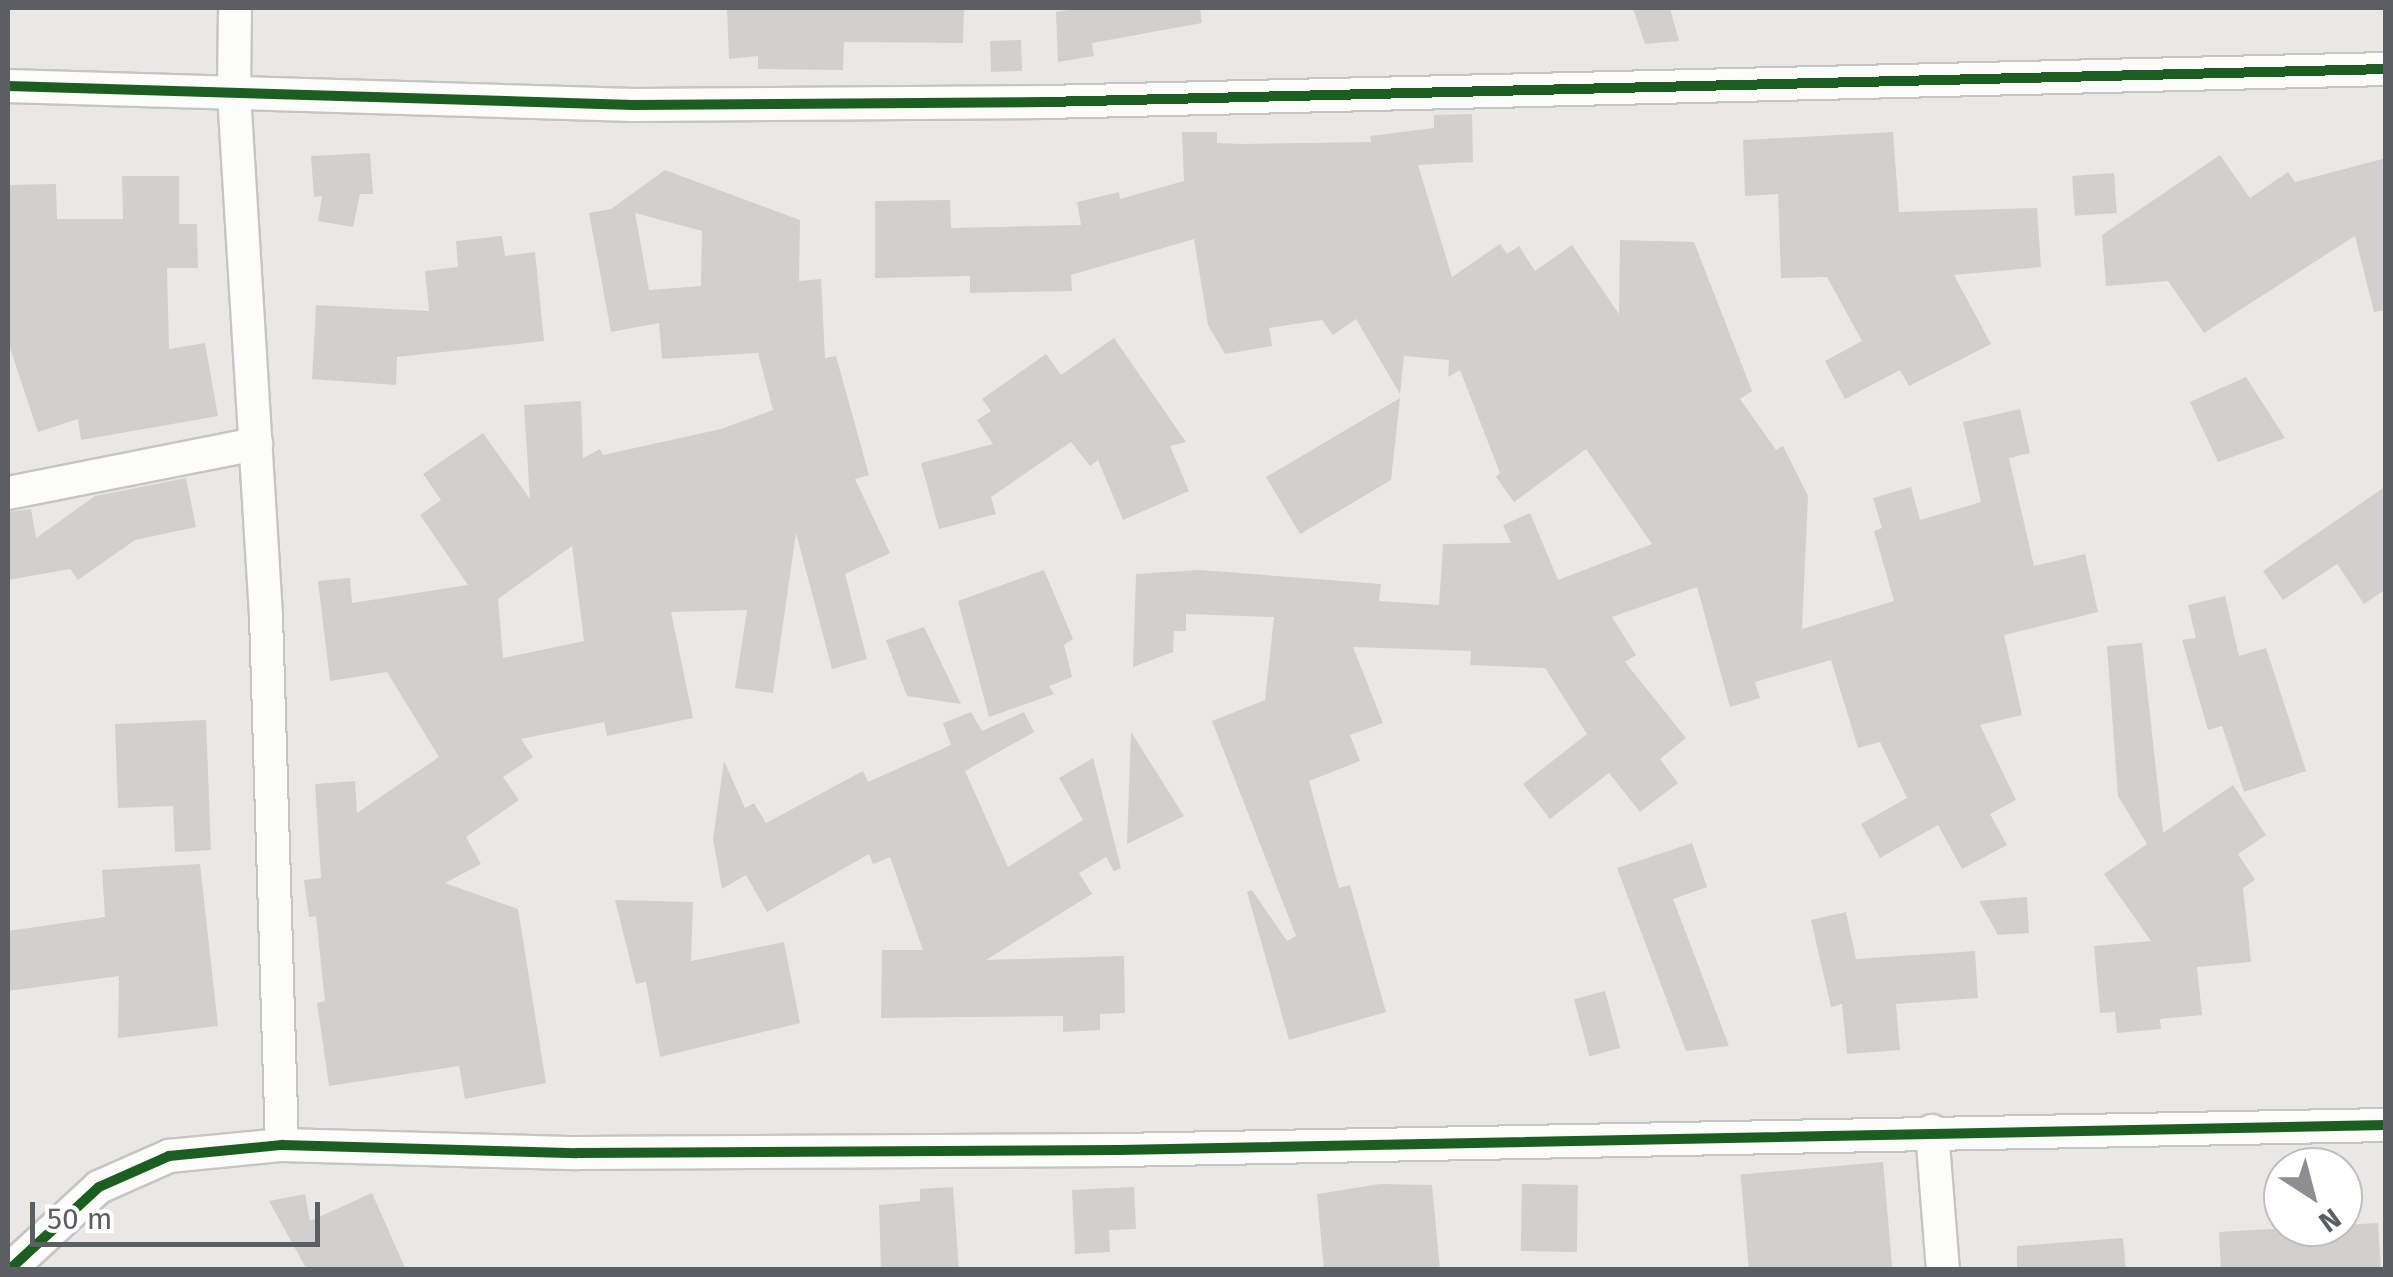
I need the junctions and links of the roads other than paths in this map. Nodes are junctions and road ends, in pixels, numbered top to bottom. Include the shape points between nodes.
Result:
1 (235, 8) edge
2 (2386, 68) edge
3 (8, 86) edge
4 (234, 94) junction
5 (256, 444) junction
6 (8, 493) edge
7 (2386, 1125) edge
8 (1932, 1131) junction
9 (282, 1146) junction
10 (9, 1270) edge
11 (1942, 1270) edge

1 - 4 street
2 - 4 street via 1026,102 633,106
3 - 4 street
4 - 5 street
5 - 6 street
5 - 9 street
7 - 8 street
8 - 9 street via 1100,1150 577,1153
8 - 11 street
9 - 10 street via 169,1156 99,1187

